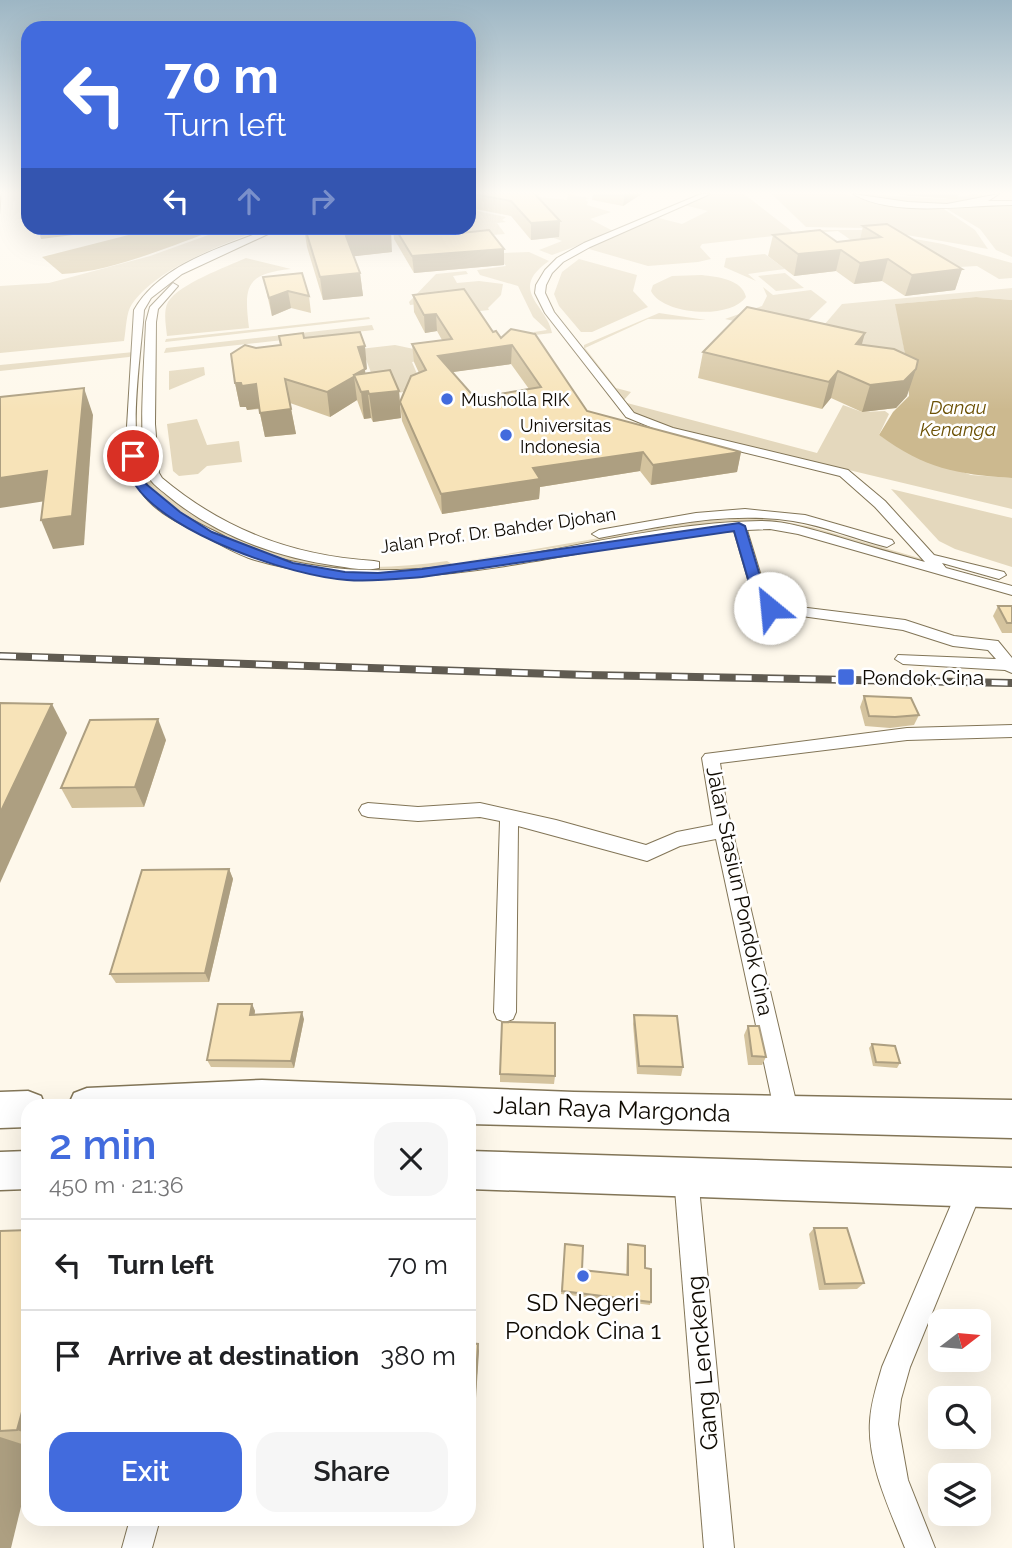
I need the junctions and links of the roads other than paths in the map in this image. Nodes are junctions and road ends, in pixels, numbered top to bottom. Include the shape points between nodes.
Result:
1 (191, 266) edge
2 (209, 266) edge
3 (554, 266) edge
4 (739, 526) junction
5 (928, 555) junction
6 (460, 562) junction
7 (941, 571) junction
8 (1012, 578) edge
9 (1012, 591) edge
10 (903, 659) dead end
11 (1011, 667) edge
12 (1012, 731) edge
13 (368, 810) dead end
14 (509, 816) junction
15 (723, 830) junction
16 (505, 1012) dead end
17 (240, 1099) edge
18 (288, 1099) edge
19 (476, 1106) edge
20 (21, 1109) edge
21 (0, 1110) edge
22 (787, 1114) junction
23 (1012, 1119) edge
24 (21, 1170) edge
25 (476, 1170) edge
26 (0, 1171) edge
27 (686, 1177) junction
28 (971, 1188) junction
29 (1012, 1188) edge
30 (143, 1526) edge
31 (137, 1548) edge
32 (719, 1548) edge
33 (920, 1548) edge

1 - 6 street via 152,290 139,310 132,443 137,478 155,499 193,526 259,556 326,574 378,577
2 - 6 street, Jalan Prof. Dr. Bahder Djohan via 166,291 153,309 149,424 153,473 164,486 197,511 259,542 330,562 392,566
3 - 5 street via 540,293 550,313 629,415 669,430 844,473
4 - 6 street
4 - 7 street via 793,529
4 - 11 street via 757,586 770,608 905,625 953,641 993,645
5 - 6 street, Jalan Prof. Dr. Bahder Djohan via 792,516 746,514
5 - 7 street
5 - 8 street, Jalan Prof. Dr. Bahder Djohan
7 - 9 street
10 - 11 street
12 - 15 street, Jalan Stasiun Pondok Cina via 907,734 718,755 709,760
13 - 14 street via 418,814 480,810
14 - 15 street via 647,853 677,839
14 - 16 street
15 - 22 street, Jalan Stasiun Pondok Cina
17 - 18 main road, Jalan Raya Margonda
19 - 22 main road, Jalan Raya Margonda
20 - 21 main road
22 - 23 main road, Jalan Raya Margonda
24 - 26 main road
25 - 27 main road
27 - 28 main road
27 - 32 street, Gang Lenckeng
28 - 29 main road
28 - 33 street via 887,1399 884,1424 893,1480
30 - 31 street

